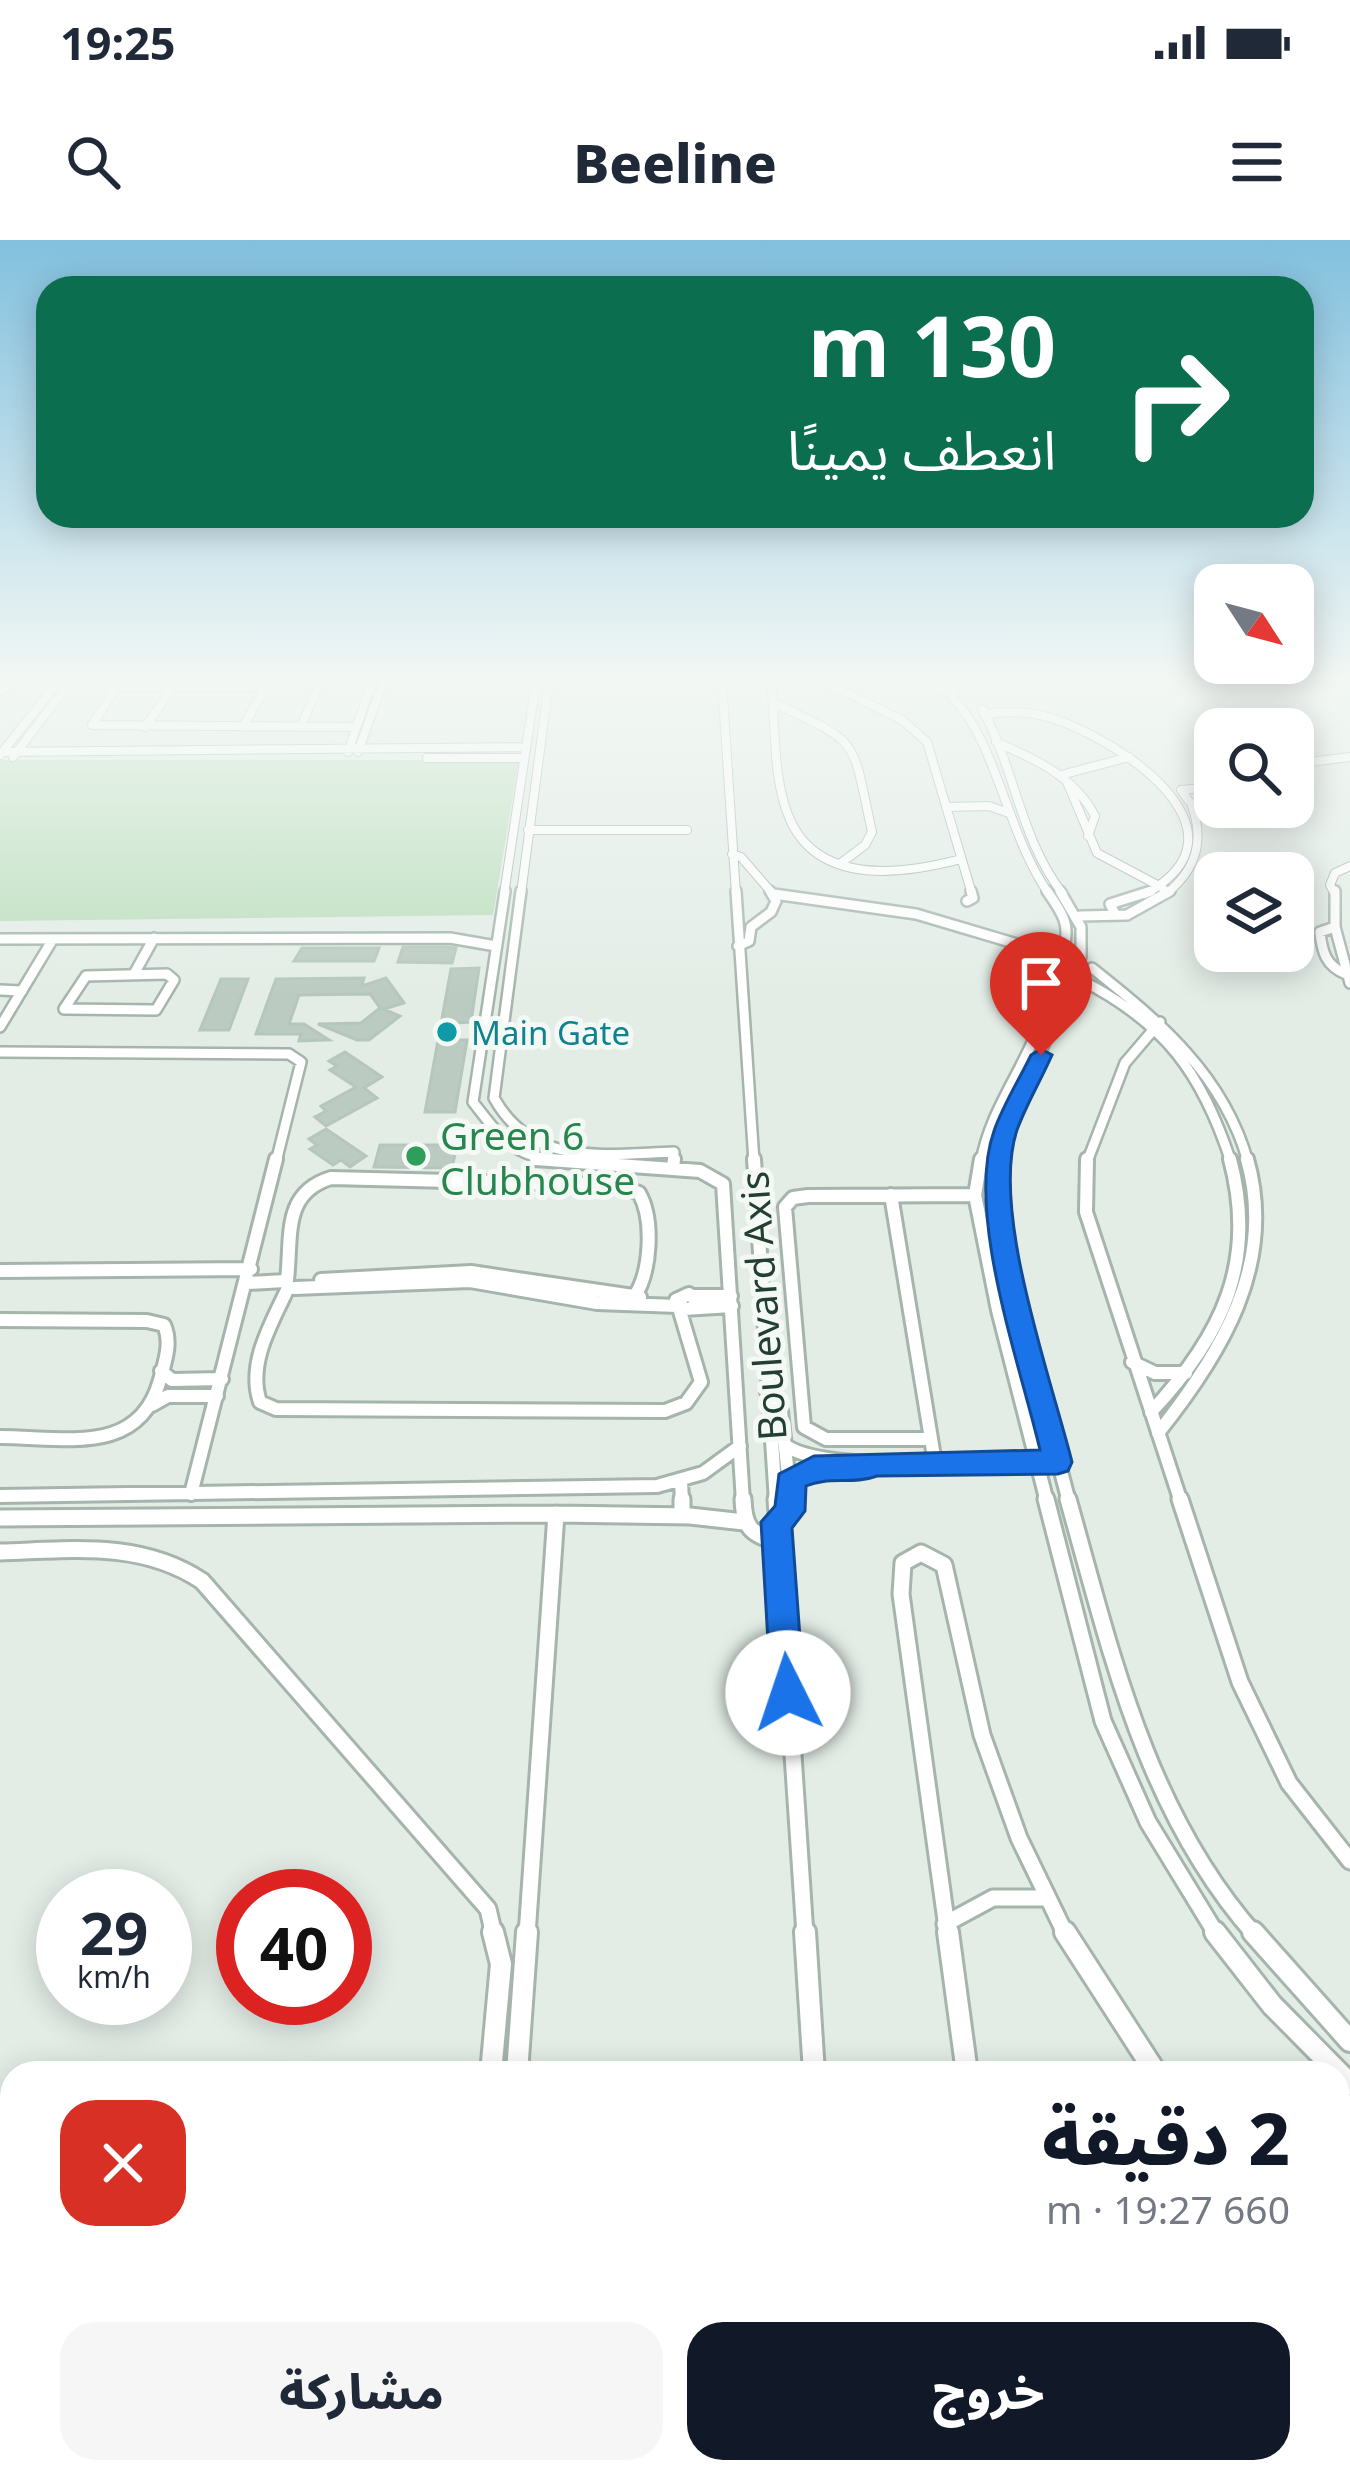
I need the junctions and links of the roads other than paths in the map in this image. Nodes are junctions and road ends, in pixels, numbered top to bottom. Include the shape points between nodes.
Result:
1 (520, 787) edge
2 (534, 787) edge
3 (728, 787) edge
4 (785, 787) edge
5 (864, 787) edge
6 (941, 787) edge
7 (999, 787) edge
8 (1013, 787) edge
9 (1067, 787) edge
10 (1071, 787) edge
11 (1166, 787) edge
12 (1194, 789) edge
13 (1004, 800) junction
14 (1186, 803) junction
15 (946, 806) junction
16 (989, 806) junction
17 (1009, 813) junction
18 (528, 830) junction
19 (687, 830) dead end
20 (1088, 836) junction
21 (732, 854) junction
22 (962, 860) junction
23 (841, 863) junction
24 (1350, 870) edge
25 (1158, 886) junction
26 (1169, 891) junction
27 (774, 900) junction
28 (967, 901) dead end
29 (1128, 907) junction
30 (1081, 916) junction
31 (1335, 927) junction
32 (149, 938) junction
33 (0, 939) edge
34 (53, 939) junction
35 (496, 946) junction
36 (738, 946) junction
37 (1057, 954) junction
38 (1081, 958) junction
39 (1092, 968) junction
40 (1046, 971) junction
41 (129, 974) junction
42 (1348, 978) edge
43 (1078, 981) junction
44 (0, 990) edge
45 (22, 991) junction
46 (1155, 1023) junction
47 (0, 1027) edge
48 (0, 1052) edge
49 (674, 1169) junction
50 (891, 1195) junction
51 (975, 1195) junction
52 (0, 1271) edge
53 (248, 1280) junction
54 (645, 1282) junction
55 (289, 1285) junction
56 (634, 1297) junction
57 (598, 1298) junction
58 (655, 1298) junction
59 (731, 1301) junction
60 (685, 1307) junction
61 (0, 1320) edge
62 (1132, 1362) junction
63 (161, 1371) junction
64 (1187, 1372) junction
65 (222, 1379) junction
66 (194, 1380) junction
67 (767, 1392) junction
68 (189, 1396) junction
69 (217, 1396) junction
70 (151, 1406) junction
71 (1151, 1412) junction
72 (1157, 1433) junction
73 (0, 1437) edge
74 (931, 1438) junction
75 (785, 1445) junction
76 (740, 1446) junction
77 (1037, 1462) junction
78 (1058, 1462) junction
79 (935, 1463) junction
80 (845, 1464) junction
81 (681, 1481) junction
82 (789, 1483) junction
83 (191, 1494) junction
84 (0, 1496) edge
85 (556, 1514) junction
86 (682, 1516) junction
87 (0, 1518) edge
88 (744, 1522) junction
89 (776, 1522) junction
90 (777, 1542) junction
91 (0, 1552) edge
92 (1350, 1861) edge
93 (1047, 1898) junction
94 (945, 1924) junction
95 (1350, 2041) edge
96 (491, 2061) edge
97 (518, 2061) edge
98 (813, 2061) edge
99 (966, 2061) edge
100 (1148, 2061) edge
101 (1327, 2061) edge

1 - 35 street
2 - 18 street
3 - 21 street, Boulevard Axis
4 - 23 street via 789,818 808,845
5 - 23 street via 872,832
6 - 15 street
7 - 13 street
8 - 30 street via 1039,859
9 - 20 street
10 - 20 street via 1093,810
11 - 14 street
12 - 14 street via 1181,790
13 - 16 street
13 - 17 street
14 - 25 street via 1189,852
14 - 26 street via 1202,846
15 - 16 street
15 - 22 street
16 - 17 street
17 - 37 street via 1025,860 1065,917 1069,934
18 - 19 street
18 - 49 street via 494,1098 502,1118 542,1147 674,1152
20 - 25 street via 1097,853
21 - 27 street
21 - 36 street, Boulevard Axis
22 - 23 street via 893,873
22 - 28 street via 973,898
24 - 31 street via 1335,889
25 - 26 street
25 - 29 street
26 - 29 street
27 - 36 street via 751,926 748,943
27 - 37 street via 916,914
27 - 40 street via 932,924 1014,950
29 - 30 street via 1126,915
30 - 38 street
31 - 42 street
31 - 42 street via 1320,932 1324,957
32 - 34 street
32 - 35 street via 450,938
32 - 41 street
33 - 34 street
34 - 45 street
35 - 49 street via 472,1102 494,1134 550,1162
36 - 67 street, Boulevard Axis
37 - 38 street
37 - 40 street
38 - 39 street
39 - 43 street
39 - 46 street
40 - 43 street
40 - 51 street via 1048,1007 986,1129
41 - 41 street via 82,977 64,1009 160,1008 174,977
43 - 46 street
43 - 78 street via 1012,1113 998,1171 1001,1242
44 - 45 street
45 - 47 street
46 - 62 street via 1103,1112 1084,1175 1086,1212
46 - 64 street via 1214,1112 1239,1198 1231,1293
46 - 72 street via 1213,1083 1239,1131 1255,1183 1258,1232 1231,1332
48 - 53 street via 299,1058
49 - 59 street via 722,1184
50 - 51 street
50 - 74 street
50 - 74 street via 800,1196 785,1207 802,1422 819,1438
51 - 77 street
52 - 53 street
53 - 55 street
53 - 65 street
54 - 55 street via 647,1207 626,1186 331,1178 296,1199
54 - 56 street
54 - 58 street
55 - 57 street via 471,1276
55 - 60 street via 255,1381 260,1402 272,1408 665,1411 701,1390
56 - 57 street
56 - 58 street
57 - 60 street
58 - 60 street
59 - 60 street
59 - 76 street
61 - 63 street via 157,1322 170,1338
62 - 64 street via 1164,1375
62 - 71 street
63 - 66 street
63 - 70 street
64 - 71 street
65 - 66 street
65 - 69 street
66 - 68 street
67 - 75 street via 781,1411
67 - 89 street, Boulevard Axis
68 - 69 street
68 - 70 street
69 - 83 street
70 - 73 street via 136,1427 115,1435
71 - 72 street
72 - 92 street via 1255,1715 1289,1783
74 - 79 street
75 - 80 street via 808,1461
75 - 82 street
76 - 81 street
76 - 88 street
77 - 78 street
77 - 79 street
77 - 101 street via 1126,1784 1215,1931
78 - 95 street via 1128,1712 1164,1798 1239,1916
79 - 80 street
80 - 82 street via 808,1470
81 - 83 street
81 - 86 street
82 - 89 street via 790,1511
83 - 84 street
85 - 86 street
85 - 87 street
85 - 97 street
86 - 88 street
88 - 90 street
89 - 90 street, Boulevard Axis
90 - 98 street, Boulevard Axis
91 - 96 street via 143,1552 202,1581 488,1909 501,1964
93 - 94 street via 1002,1894
93 - 94 street via 980,1733 944,1565 915,1554 901,1569 901,1594
93 - 100 street
94 - 99 street

